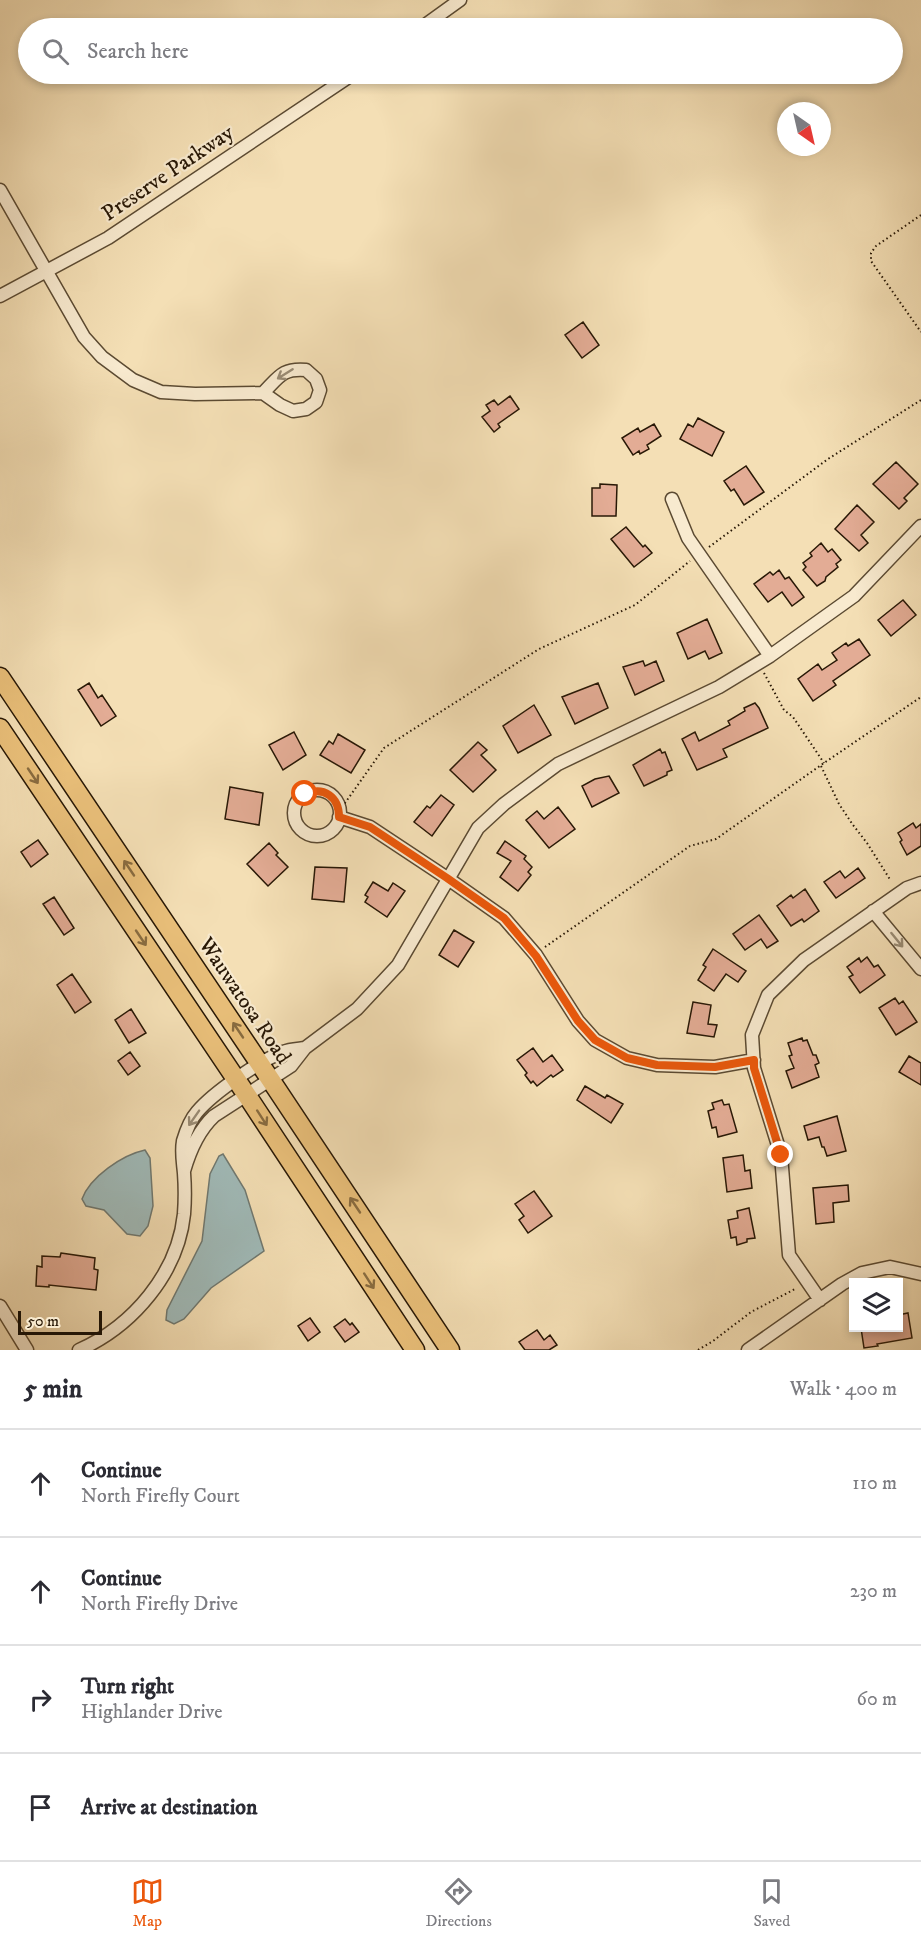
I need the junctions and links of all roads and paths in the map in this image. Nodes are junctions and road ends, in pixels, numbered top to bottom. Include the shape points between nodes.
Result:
1 (460, 0) edge
2 (435, 18) edge
3 (338, 84) edge
4 (0, 190) edge
5 (921, 215) edge
6 (47, 272) junction
7 (0, 296) edge
8 (921, 332) edge
9 (263, 393) junction
10 (921, 400) edge
11 (672, 499) dead end
12 (921, 526) edge
13 (699, 554) junction
14 (770, 656) junction
15 (758, 664) junction
16 (0, 677) edge
17 (921, 697) edge
18 (0, 728) edge
19 (822, 764) junction
20 (339, 812) joint
21 (447, 878) junction
22 (891, 881) dead end
23 (921, 883) edge
24 (873, 911) junction
25 (535, 954) junction
26 (921, 969) edge
27 (305, 1047) junction
28 (754, 1060) junction
29 (260, 1063) junction
30 (270, 1079) junction
31 (241, 1087) junction
32 (184, 1172) junction
33 (921, 1274) edge
34 (795, 1289) dead end
35 (820, 1300) junction
36 (0, 1306) edge
37 (27, 1350) edge
38 (79, 1350) edge
39 (415, 1350) edge
40 (450, 1350) edge
41 (698, 1350) edge
42 (748, 1350) edge

1 - 2 street
3 - 6 street, Preserve Parkway via 108,238
4 - 6 street
5 - 8 path via 876,246 871,261
6 - 7 street, Preserve Parkway
6 - 9 street via 84,337 102,357 133,380 161,392
9 -> 9 street via 293,411 316,402 320,390 306,369 292,369
10 - 13 path via 828,459
11 - 13 street
12 - 14 street via 854,596
13 - 14 street
13 - 20 path via 635,605 539,649 384,748
14 - 15 street
15 - 19 path
15 - 21 street via 719,687 558,764 478,828
29 -> 16 main road, Wauwatosa Road
17 - 19 path
18 -> 31 main road
19 - 22 path via 839,804
19 - 25 path via 716,839 690,846
20 - 21 street via 370,827
21 - 25 street via 504,918
21 - 27 street via 398,965 357,1009
23 - 24 street
24 -> 26 street
24 - 28 street via 804,960 768,994 752,1035
25 - 28 street via 578,1021 595,1040 627,1058 657,1065 715,1067
27 - 29 street via 284,1051
27 - 30 street via 291,1066
28 - 35 street via 781,1155 789,1255
29 - 30 main road, Wauwatosa Road
29 - 31 street
30 - 31 street
40 -> 30 main road, Wauwatosa Road
31 - 32 street via 207,1123
31 -> 32 street via 203,1106 189,1125 182,1148
31 -> 39 main road
32 - 38 street via 179,1240 163,1275 130,1317
33 - 35 street via 890,1267 862,1274
34 - 41 path via 751,1312
35 - 42 street
36 - 37 street

